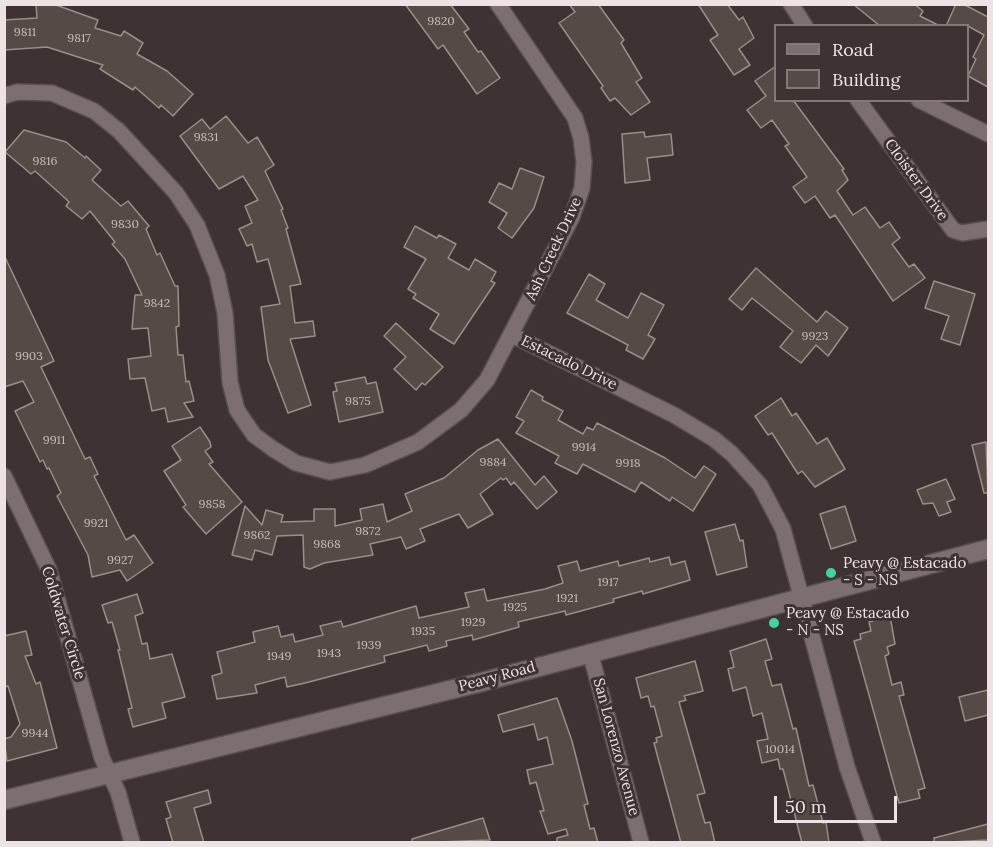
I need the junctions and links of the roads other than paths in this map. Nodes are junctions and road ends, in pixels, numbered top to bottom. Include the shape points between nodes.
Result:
1 (498, 4) edge
2 (791, 4) edge
3 (805, 24) edge
4 (4, 96) edge
5 (859, 102) edge
6 (923, 102) edge
7 (988, 134) edge
8 (988, 229) edge
9 (512, 335) junction
10 (4, 476) edge
11 (988, 549) edge
12 (802, 597) junction
13 (590, 652) junction
14 (110, 776) junction
15 (4, 800) edge
16 (132, 843) edge
17 (641, 843) edge
18 (873, 843) edge

1 - 9 street, Ash Creek Drive via 574,118 584,162 582,188 572,217
2 - 3 street
4 - 9 street, Estacado Drive via 17,92 52,93 94,111 119,131 176,193 197,225 217,274 237,410 254,435 296,463 330,472 364,465 418,442 461,410 487,380
5 - 8 street, Cloister Drive via 954,230 962,233
6 - 7 street
9 - 12 street, Estacado Drive via 674,415 732,454 773,505
10 - 14 street, Coldwater Circle via 49,570
11 - 12 street, Peavy Road
12 - 13 street, Peavy Road
12 - 18 street, Estacado Drive via 847,767
13 - 14 street, Peavy Road
13 - 17 street, San Lorenzo Avenue
14 - 15 street, Peavy Road
14 - 16 street, Coldwater Circle

